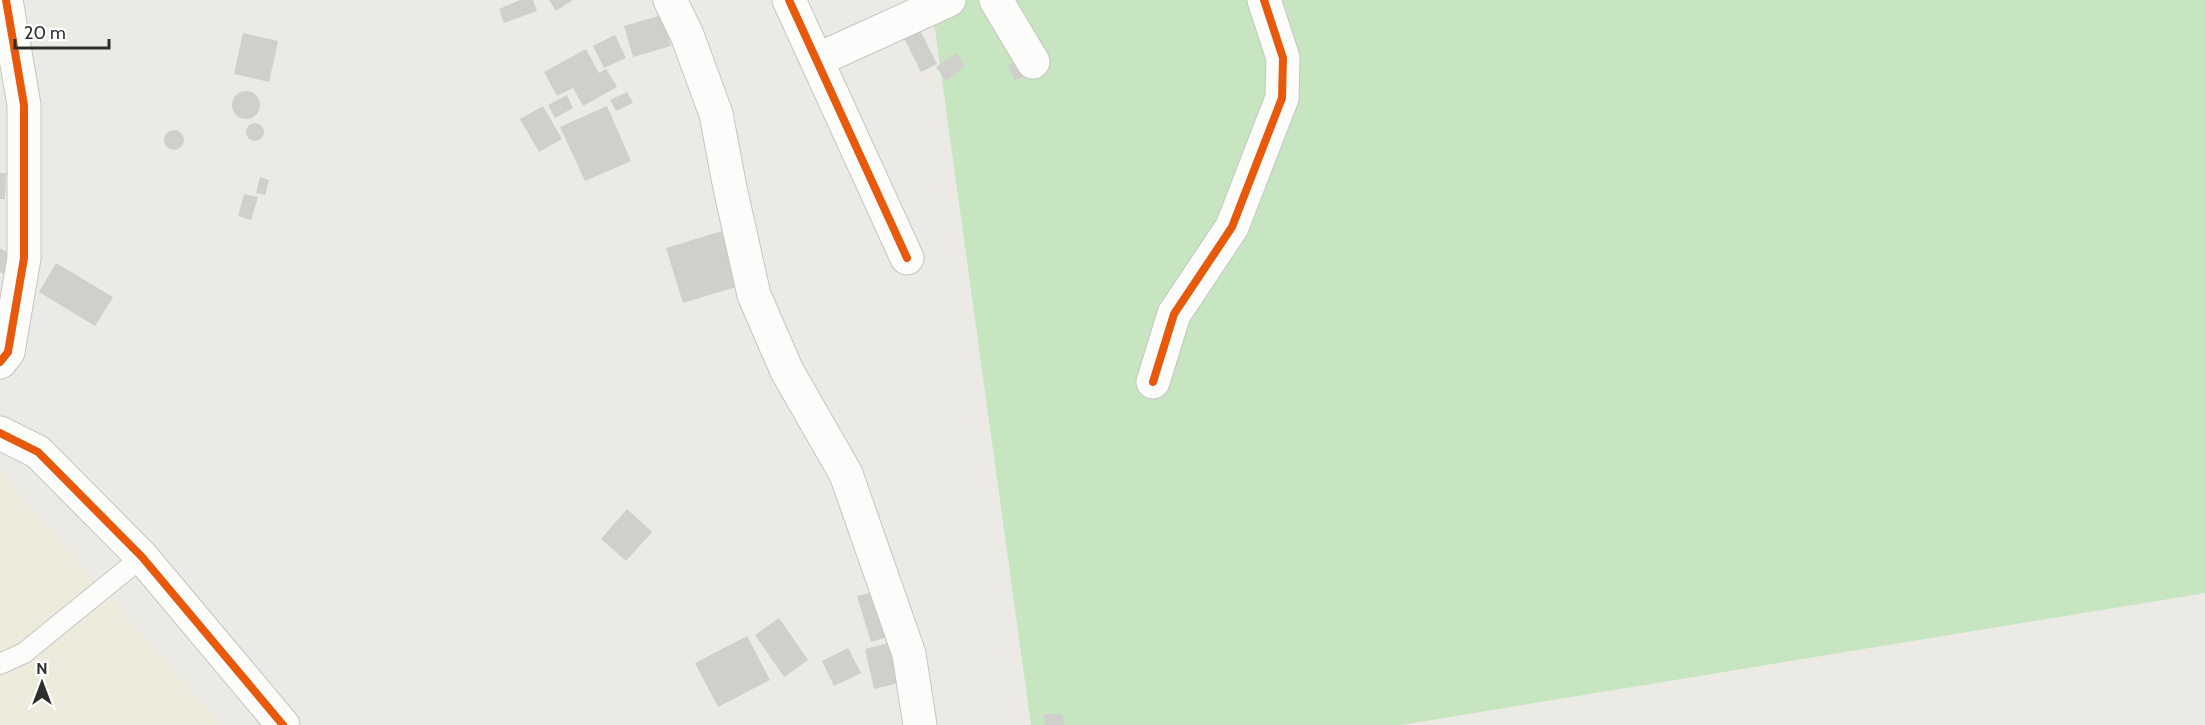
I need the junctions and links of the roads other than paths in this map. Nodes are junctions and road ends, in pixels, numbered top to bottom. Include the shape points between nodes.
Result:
1 (6, 0) edge
2 (670, 0) edge
3 (789, 0) edge
4 (949, 0) edge
5 (996, 0) edge
6 (1264, 0) edge
7 (816, 60) junction
8 (1033, 62) dead end
9 (907, 258) dead end
10 (0, 362) edge
11 (1153, 382) dead end
12 (0, 433) edge
13 (142, 557) junction
14 (0, 664) edge
15 (283, 725) edge
16 (920, 725) edge

1 - 10 street via 24,105 24,258 8,352
2 - 16 street via 687,34 716,114 754,295 787,371 846,474 909,654
3 - 7 street
4 - 7 street
5 - 8 street
6 - 11 street via 1283,58 1282,98 1232,227 1174,314
7 - 9 street
12 - 13 street via 38,452
13 - 14 lane via 24,653
13 - 15 street

